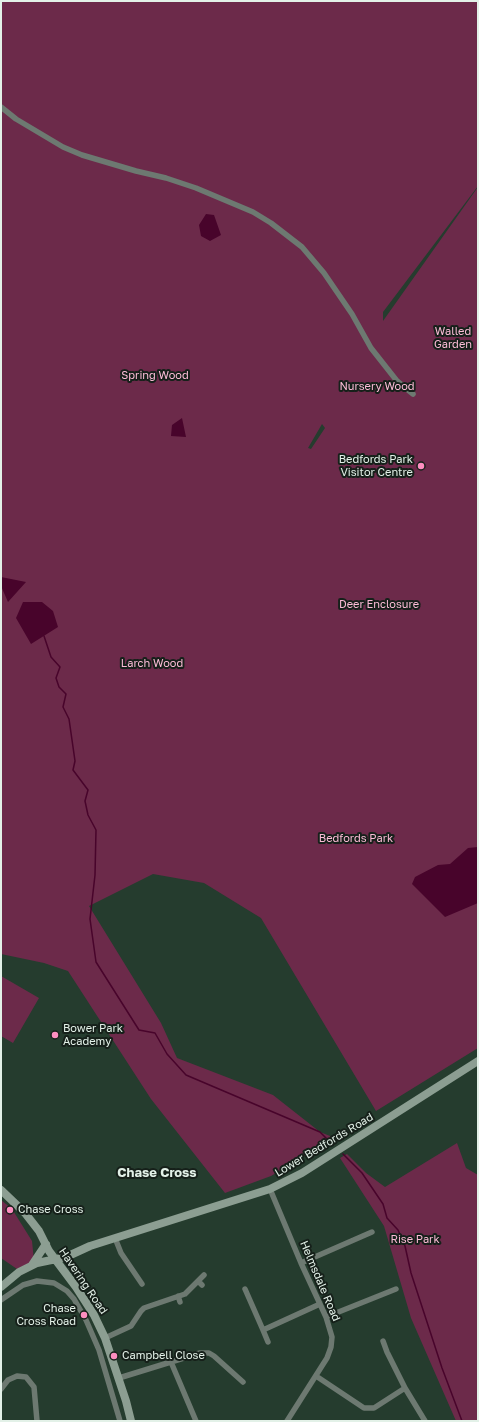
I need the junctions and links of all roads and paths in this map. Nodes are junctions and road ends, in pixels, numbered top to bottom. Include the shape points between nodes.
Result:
1 (1, 107) edge
2 (413, 394) dead end
3 (478, 1061) edge
4 (270, 1189) junction
5 (1, 1190) edge
6 (372, 1232) dead end
7 (115, 1238) junction
8 (46, 1244) junction
9 (55, 1260) junction
10 (301, 1263) junction
11 (32, 1265) junction
12 (204, 1275) dead end
13 (142, 1284) dead end
14 (1, 1287) edge
15 (245, 1289) dead end
16 (396, 1289) dead end
17 (178, 1296) junction
18 (1, 1300) edge
19 (180, 1302) dead end
20 (320, 1304) junction
21 (326, 1317) junction
22 (263, 1330) junction
23 (105, 1338) junction
24 (383, 1341) dead end
25 (268, 1342) dead end
26 (171, 1362) junction
27 (316, 1376) junction
28 (119, 1378) junction
29 (243, 1382) dead end
30 (406, 1388) junction
31 (1, 1389) edge
32 (37, 1421) edge
33 (120, 1421) edge
34 (131, 1421) edge
35 (196, 1421) edge
36 (288, 1421) edge
37 (425, 1421) edge

1 - 2 street via 63,147 82,155 196,188 253,212 271,223 302,247 324,273 372,348 398,381
3 - 4 street, Lower Bedfords Road via 302,1173
4 - 7 street, Lower Bedfords Road
4 - 10 street, Helmsdale Road
5 - 8 street, Havering Road via 25,1213
6 - 10 street
7 - 9 street, Lower Bedfords Road
7 - 13 street via 120,1253
8 - 9 street, Havering Road
8 - 11 street
9 - 11 street
9 - 23 street, Havering Road via 94,1315
10 - 20 street, Helmsdale Road
11 - 14 street
12 - 17 street via 200,1283
15 - 22 street
16 - 21 street
17 - 19 street
17 - 23 street via 144,1308 131,1326
18 - 33 street via 29,1282 54,1283 67,1291 86,1320 99,1350
20 - 21 street, Helmsdale Road
20 - 22 street
21 - 27 street, Helmsdale Road via 332,1337 331,1347
22 - 25 street
23 - 28 street, Havering Road
24 - 30 street
26 - 28 street
26 - 29 street via 200,1353 209,1353
26 - 35 street
27 - 30 street via 364,1408 374,1408
27 - 36 street, Helmsdale Road
28 - 34 street, Havering Road
30 - 37 street
31 - 32 street via 8,1380 17,1376 26,1377 34,1387

